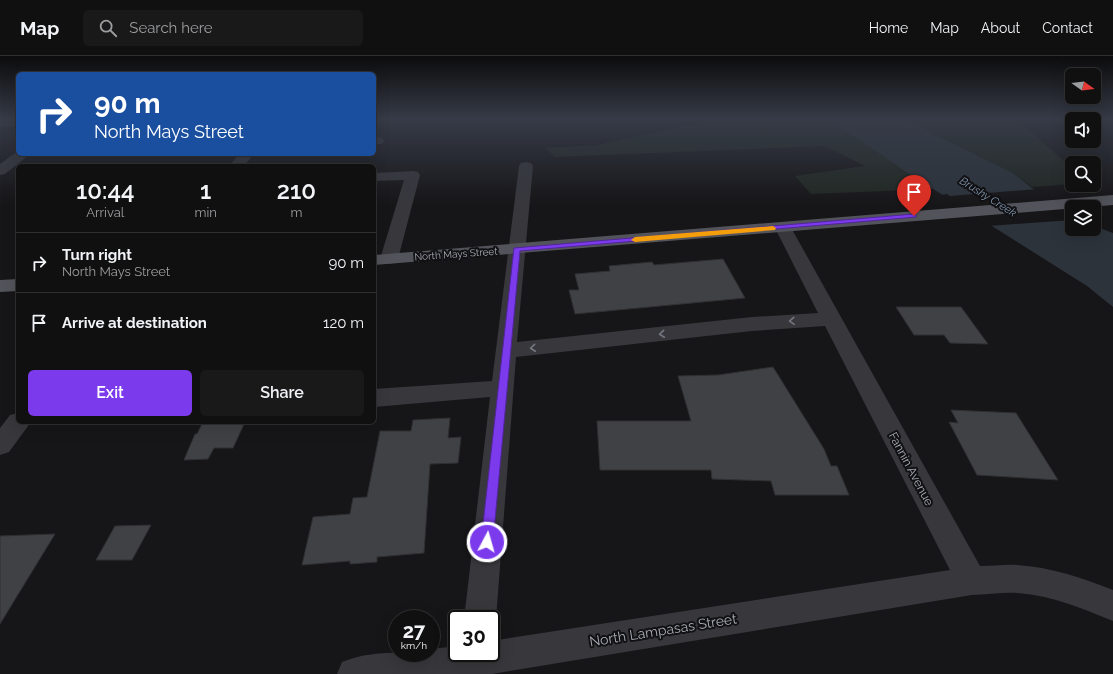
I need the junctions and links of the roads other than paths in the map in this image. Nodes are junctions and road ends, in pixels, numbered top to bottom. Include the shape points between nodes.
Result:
1 (20, 156) edge
2 (245, 156) edge
3 (238, 164) edge
4 (526, 166) dead end
5 (0, 172) edge
6 (376, 177) edge
7 (1113, 200) edge
8 (783, 228) junction
9 (516, 249) junction
10 (382, 259) edge
11 (16, 285) edge
12 (0, 286) edge
13 (830, 319) junction
14 (506, 351) junction
15 (502, 388) junction
16 (376, 398) edge
17 (17, 424) edge
18 (0, 445) edge
19 (972, 581) junction
20 (1113, 606) edge
21 (481, 610) edge
22 (500, 658) edge
23 (476, 662) edge
24 (354, 674) edge

1 - 5 street
2 - 3 street
4 - 9 street
6 - 10 street via 413,176
7 - 8 main road, North Mays Street
8 - 9 main road, North Mays Street
8 - 13 street, Fannin Avenue
9 - 10 main road, North Mays Street
9 - 14 street
11 - 12 main road
13 -> 14 street via 752,324
13 - 19 street, Fannin Avenue
14 - 15 street
15 - 16 street
15 - 21 street
17 - 18 street
19 - 20 street via 1018,579 1079,592
19 - 22 street, North Lampasas Street
23 - 24 street, North Lampasas Street

